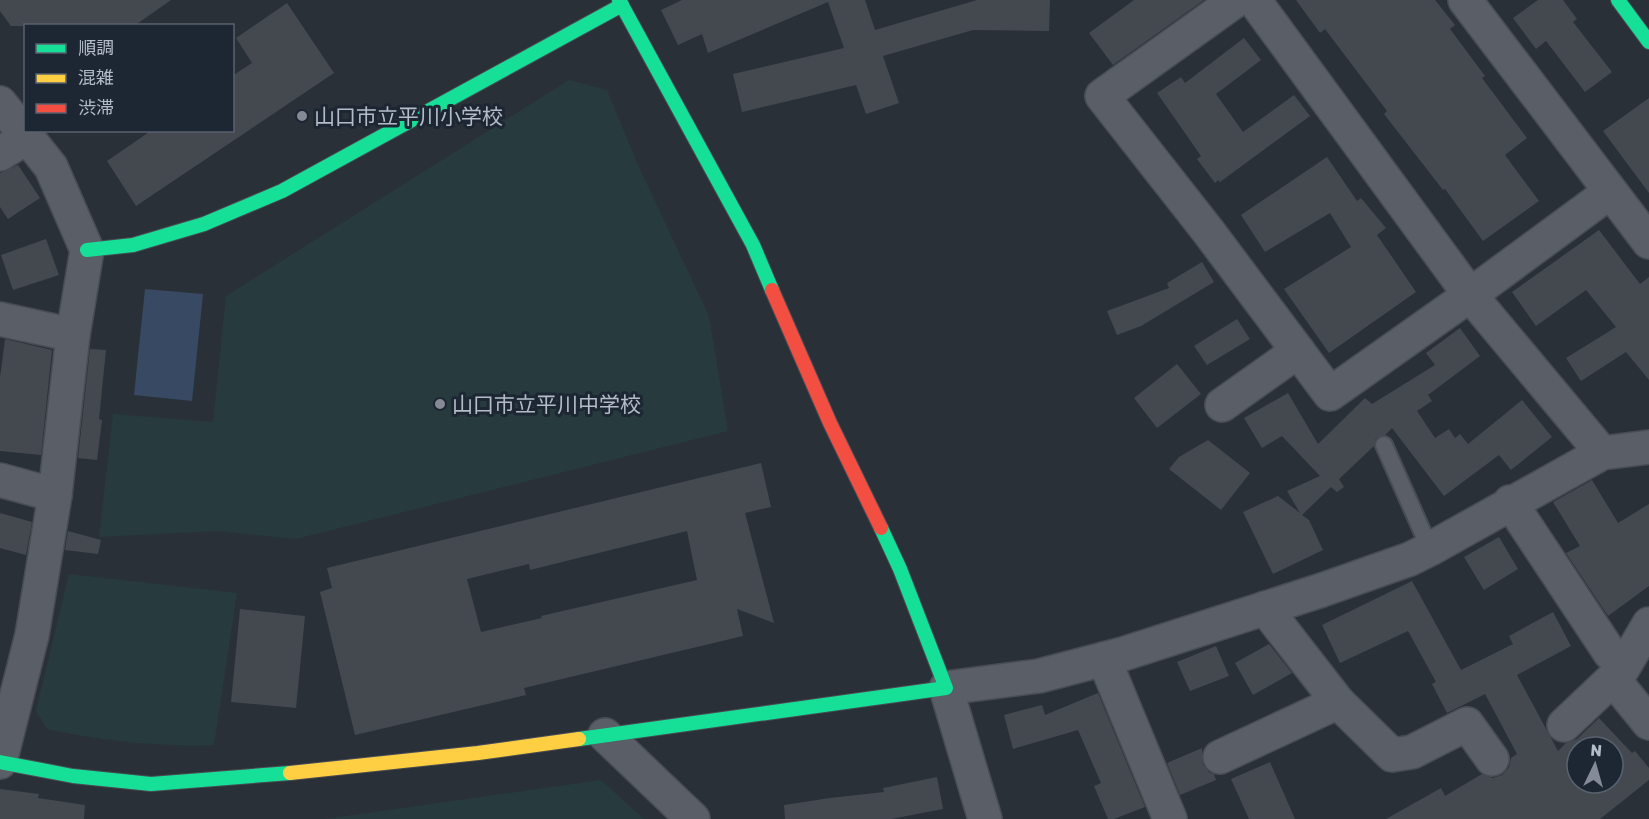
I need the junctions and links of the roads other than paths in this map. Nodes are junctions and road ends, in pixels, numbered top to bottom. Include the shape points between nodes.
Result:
1 (1236, 0) edge
2 (1254, 0) edge
3 (1465, 0) edge
4 (1618, 0) edge
5 (620, 2) edge
6 (1649, 42) edge
7 (0, 103) edge
8 (27, 137) junction
9 (0, 154) edge
10 (1610, 192) junction
11 (1649, 242) edge
12 (87, 250) junction
13 (1470, 295) junction
14 (0, 319) edge
15 (73, 335) junction
16 (1298, 351) junction
17 (1222, 405) dead end
18 (1384, 445) dead end
19 (1649, 447) edge
20 (1602, 453) junction
21 (0, 480) edge
22 (55, 495) junction
23 (1510, 502) junction
24 (1430, 549) junction
25 (1265, 608) junction
26 (1649, 624) edge
27 (1104, 659) junction
28 (1611, 666) junction
29 (946, 688) junction
30 (1338, 702) junction
31 (1649, 723) edge
32 (1564, 725) dead end
33 (605, 735) junction
34 (1220, 757) dead end
35 (1492, 759) dead end
36 (0, 762) edge
37 (693, 819) edge
38 (985, 819) edge
39 (1170, 819) edge

1 - 16 street via 1102,96
2 - 13 street
3 - 10 street
4 - 6 street
5 - 12 street via 282,191 204,224 133,245
5 - 29 street via 753,245 830,423 900,569
7 - 8 street
8 - 9 street
8 - 12 street via 51,167
10 - 11 street
10 - 13 street
12 - 15 street
13 - 16 street via 1330,394
13 - 20 street
14 - 15 street
15 - 22 street
16 - 17 street
18 - 24 lane
19 - 20 street
20 - 23 street
21 - 22 street
22 - 36 street via 33,635
23 - 24 street
23 - 28 street
24 - 25 street
25 - 27 street
25 - 30 street
26 - 28 street via 1622,670
27 - 29 street via 1039,676
27 - 39 street
28 - 31 street
28 - 32 street
29 - 33 street
29 - 38 street
30 - 34 street
30 - 35 street via 1392,755 1412,752 1467,724
33 - 36 street via 478,753 151,784 73,776
33 - 37 street

